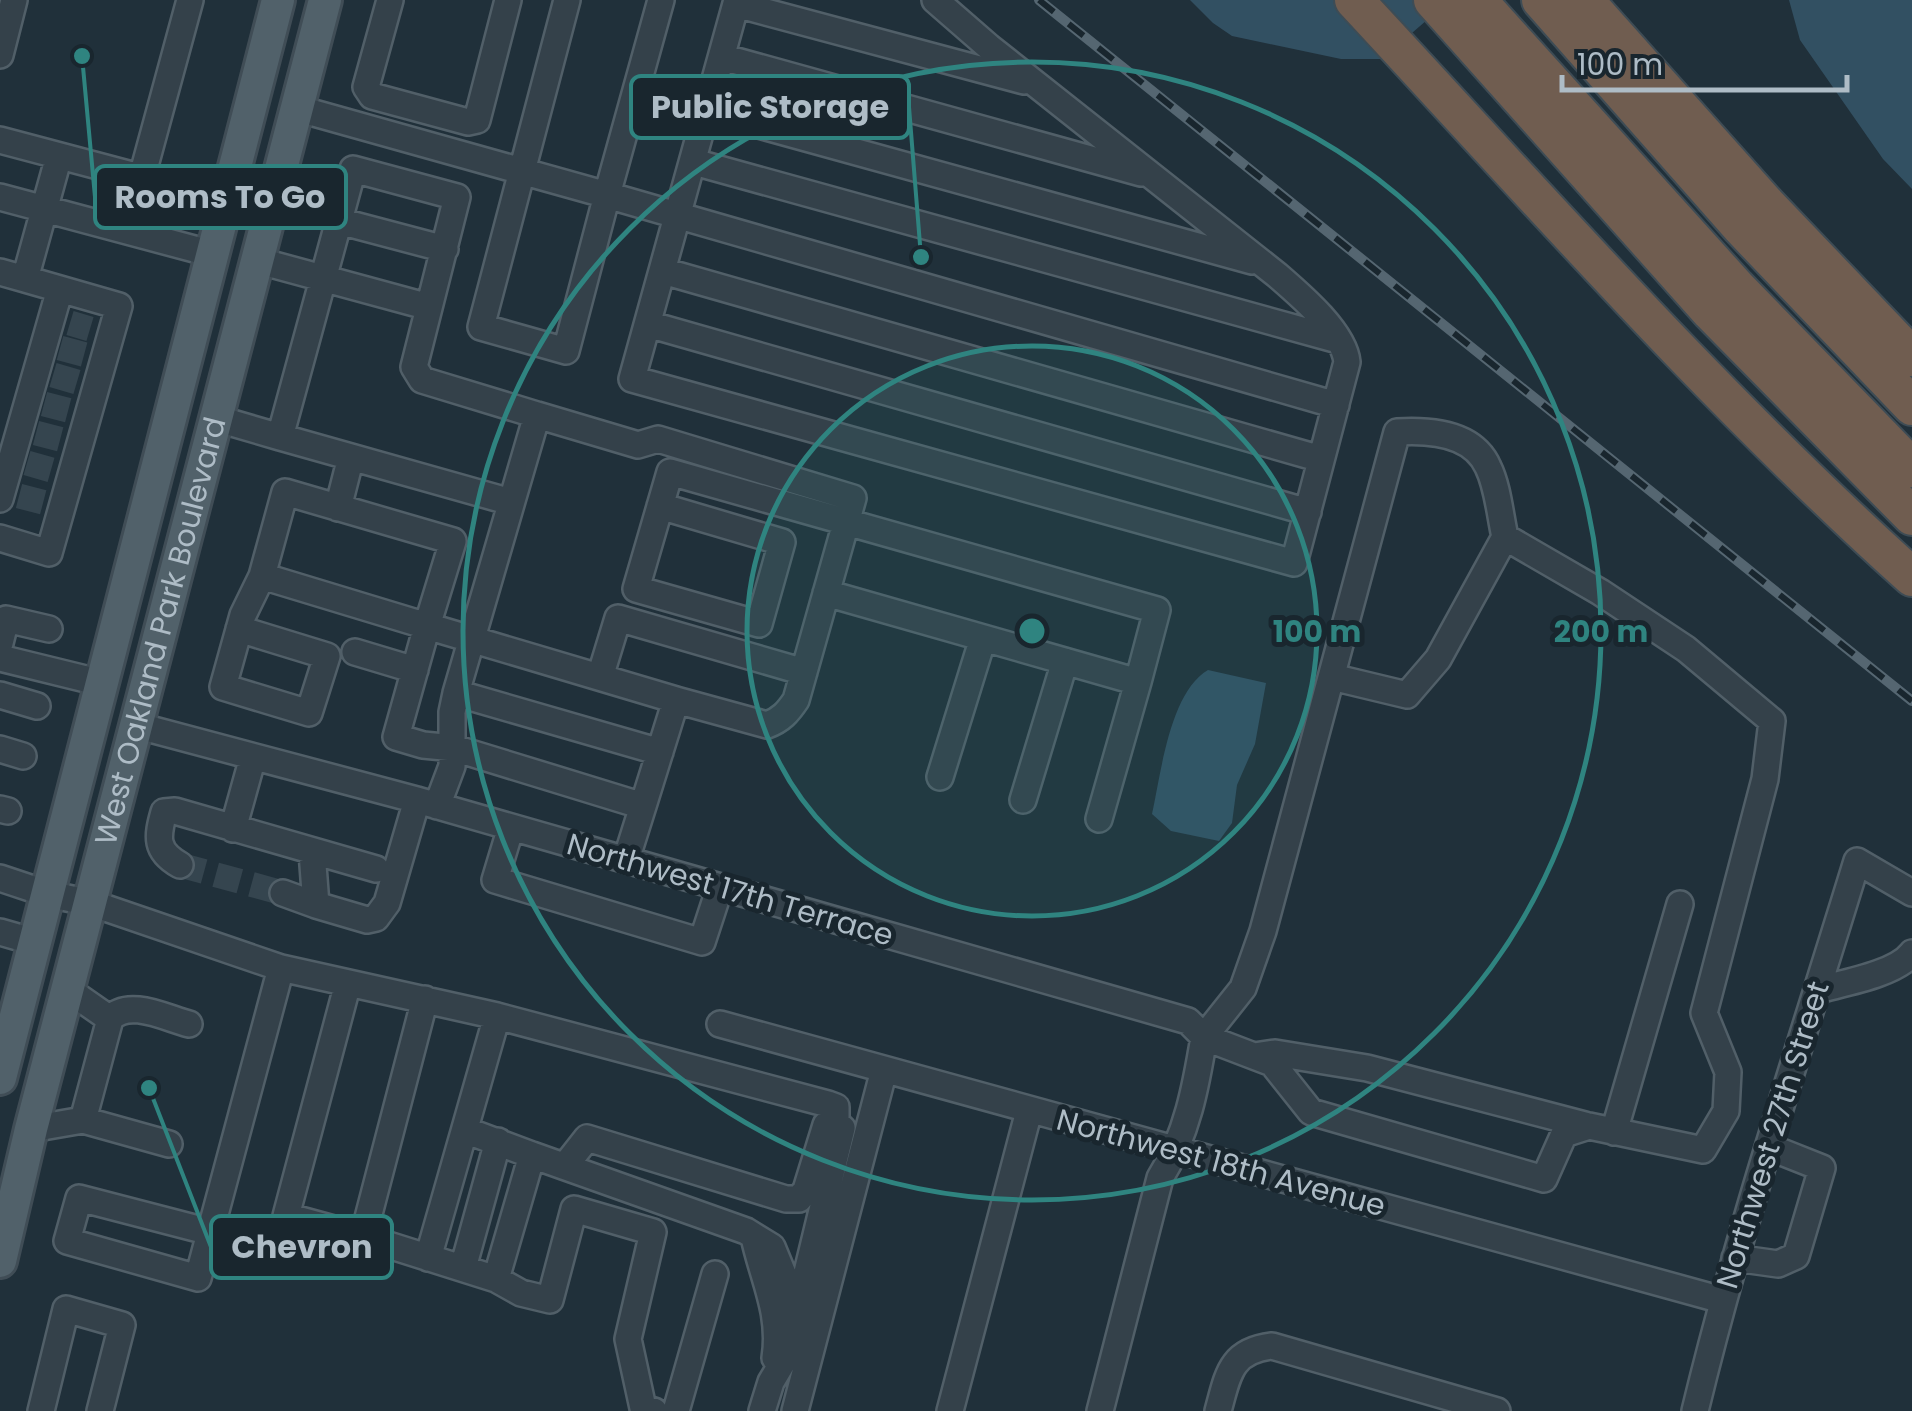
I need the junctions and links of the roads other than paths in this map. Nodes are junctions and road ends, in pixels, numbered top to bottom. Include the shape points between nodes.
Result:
1 (14, 0) edge
2 (190, 0) edge
3 (278, 0) edge
4 (325, 0) edge
5 (390, 0) edge
6 (567, 0) edge
7 (661, 0) edge
8 (935, 0) edge
9 (1354, 0) edge
10 (1541, 0) edge
11 (1584, 0) edge
12 (499, 2) edge
13 (737, 2) edge
14 (1452, 5) edge
15 (266, 48) junction
16 (0, 56) edge
17 (722, 57) junction
18 (1038, 85) junction
19 (296, 108) junction
20 (708, 111) junction
21 (0, 140) edge
22 (58, 156) junction
23 (694, 162) junction
24 (522, 173) junction
25 (1150, 175) junction
26 (608, 196) junction
27 (0, 197) edge
28 (46, 209) junction
29 (679, 215) junction
30 (339, 221) junction
31 (445, 249) junction
32 (212, 254) junction
33 (256, 260) junction
34 (1264, 264) junction
35 (663, 271) junction
36 (12, 275) edge
37 (324, 278) junction
38 (60, 289) junction
39 (429, 307) junction
40 (244, 308) junction
41 (648, 324) junction
42 (71, 332) junction
43 (1338, 340) junction
44 (1912, 357) edge
45 (1336, 405) junction
46 (1912, 406) edge
47 (537, 415) junction
48 (215, 418) junction
49 (280, 437) junction
50 (352, 457) junction
51 (13, 459) edge
52 (1322, 459) junction
53 (1912, 468) edge
54 (7, 495) edge
55 (512, 502) junction
56 (660, 506) junction
57 (338, 508) junction
58 (1308, 512) junction
59 (1912, 516) edge
60 (846, 522) junction
61 (1505, 537) junction
62 (0, 538) edge
63 (262, 576) junction
64 (1912, 577) edge
65 (826, 594) junction
66 (428, 626) junction
67 (48, 630) dead end
68 (240, 630) dead end
69 (982, 638) junction
70 (472, 639) junction
71 (0, 643) edge
72 (355, 652) dead end
73 (0, 658) edge
74 (1065, 662) junction
75 (415, 670) junction
76 (804, 672) junction
77 (600, 677) junction
78 (1332, 677) junction
79 (1138, 682) junction
80 (102, 683) junction
81 (456, 693) junction
82 (0, 695) edge
83 (676, 700) junction
84 (37, 706) dead end
85 (135, 725) junction
86 (454, 748) junction
87 (660, 752) junction
88 (253, 756) junction
89 (940, 777) dead end
90 (1023, 800) dead end
91 (427, 803) junction
92 (643, 806) junction
93 (1099, 819) dead end
94 (511, 827) junction
95 (233, 828) junction
96 (312, 852) junction
97 (626, 860) junction
98 (180, 864) dead end
99 (376, 868) dead end
100 (0, 878) edge
101 (720, 887) junction
102 (284, 893) tunnel mouth
103 (1912, 893) edge
104 (48, 894) junction
105 (91, 903) junction
106 (316, 904) junction
107 (1680, 904) dead end
108 (0, 932) edge
109 (35, 942) junction
110 (1912, 953) edge
111 (280, 968) junction
112 (348, 982) junction
113 (68, 989) junction
114 (1818, 990) junction
115 (425, 999) junction
116 (498, 1016) junction
117 (110, 1019) junction
118 (189, 1024) dead end
119 (720, 1024) dead end
120 (1204, 1037) junction
121 (1254, 1056) junction
122 (884, 1070) junction
123 (0, 1078) edge
124 (1029, 1111) junction
125 (83, 1120) junction
126 (836, 1123) junction
127 (1588, 1126) junction
128 (31, 1129) junction
129 (465, 1130) junction
130 (1614, 1132) junction
131 (498, 1141) junction
132 (169, 1144) dead end
133 (1769, 1147) junction
134 (1177, 1151) junction
135 (532, 1154) junction
136 (565, 1166) junction
137 (820, 1223) junction
138 (210, 1232) junction
139 (363, 1237) junction
140 (754, 1237) junction
141 (428, 1258) junction
142 (1735, 1258) junction
143 (0, 1262) edge
144 (463, 1268) junction
145 (714, 1274) dead end
146 (496, 1278) junction
147 (1722, 1300) junction
148 (794, 1328) junction
149 (771, 1382) junction
150 (41, 1411) edge
151 (100, 1411) edge
152 (654, 1411) edge
153 (676, 1411) edge
154 (762, 1411) edge
155 (795, 1411) edge
156 (950, 1411) edge
157 (1100, 1411) edge
158 (1218, 1411) edge
159 (1497, 1411) edge
160 (1695, 1411) edge

1 - 16 street
2 - 22 street via 143,173
3 - 15 main road, West Oakland Park Boulevard
4 - 19 main road, West Oakland Park Boulevard
5 - 12 street via 366,87 372,96 468,122 477,120
6 - 24 street
7 - 26 street
8 - 18 street
9 - 64 highway via 1651,324
10 - 46 highway via 1741,227
11 - 44 highway
13 - 17 street
13 - 18 street
14 - 53 highway
14 - 59 highway via 1711,312
15 - 19 main road via 278,93
15 - 32 main road, West Oakland Park Boulevard
17 - 20 street
17 - 25 street
18 - 25 street
19 - 24 street
19 - 33 main road, West Oakland Park Boulevard
20 - 23 street
20 - 34 street
21 - 22 street
22 - 28 street
23 - 29 street
23 - 43 street
24 - 26 street
24 - 26 street via 481,327 566,351
25 - 34 street
26 - 29 street
27 - 28 street
28 - 32 street
28 - 36 street
29 - 35 street
29 - 45 street
30 - 31 street
30 - 31 street via 354,169 457,198
30 - 37 street
31 - 39 street
32 - 40 main road via 230,268
32 - 80 main road, West Oakland Park Boulevard
33 - 37 street
33 - 40 main road, West Oakland Park Boulevard
34 - 43 street
35 - 41 street
35 - 52 street
36 - 38 street
37 - 39 street
37 - 49 street
38 - 42 street
38 - 42 street via 118,306
39 - 47 street via 414,366 422,380
40 - 48 main road, West Oakland Park Boulevard
41 - 58 street
41 - 58 street via 632,379 1294,563
42 - 51 street via 45,372
42 - 62 street via 94,358 53,505 49,553
43 - 45 street via 1347,362
45 - 52 street
47 - 55 street
47 - 60 street via 638,444 658,439 853,498
48 - 49 street
48 - 85 main road, West Oakland Park Boulevard
49 - 50 street
50 - 55 street
50 - 57 street
51 - 54 street
52 - 58 street
55 - 70 street
56 - 56 street via 636,589 759,624 782,542
56 - 60 street via 670,472
57 - 63 street via 284,492
57 - 66 street via 453,541
60 - 65 street
60 - 79 street via 1156,610
61 - 78 street via 1438,659 1407,695
61 - 78 street via 1488,465 1465,440 1424,430 1397,432
61 - 130 street via 1686,649 1772,721 1765,779 1704,1013 1728,1072 1726,1110 1703,1150
63 - 66 street
63 - 68 street
65 - 69 street
65 - 76 street
66 - 70 street
66 - 75 street
67 - 71 street via 6,619
69 - 74 street
69 - 89 street
70 - 77 street
70 - 81 street
72 - 75 street
73 - 80 street
74 - 79 street
74 - 90 street
75 - 86 street via 396,737
76 - 77 street via 618,618
76 - 83 street via 788,712 767,725
77 - 83 street
78 - 120 street via 1243,988
79 - 93 street
80 - 85 main road via 109,704
80 - 104 main road, West Oakland Park Boulevard
81 - 86 street
81 - 87 street
82 - 84 street
83 - 87 street
85 - 88 street, Northwest 17th Terrace
85 - 105 main road, West Oakland Park Boulevard
86 - 91 street via 452,766
86 - 92 street
87 - 92 street
88 - 91 street, Northwest 17th Terrace
88 - 95 street
91 - 94 street, Northwest 17th Terrace
91 - 106 street via 380,915 366,920
92 - 97 street
94 - 97 street, Northwest 17th Terrace
94 - 101 street via 495,880 702,942
95 - 96 street
95 - 98 street via 164,812 157,836 166,857
96 - 99 street
96 - 106 street
97 - 101 street, Northwest 17th Terrace
100 - 104 street
101 - 120 street, Northwest 17th Terrace via 1188,1021
102 - 106 street
103 - 114 street, Northwest 27th Street via 1857,861
104 - 105 street
104 - 109 main road, West Oakland Park Boulevard
105 - 111 street
105 - 113 main road, West Oakland Park Boulevard
107 - 130 street
108 - 109 street
109 - 123 main road, West Oakland Park Boulevard
110 - 114 street via 1869,976
111 - 112 street
111 - 138 street
112 - 115 street
112 - 139 street via 286,1216
113 - 117 street
113 - 128 main road, West Oakland Park Boulevard
114 - 133 street, Northwest 27th Street
115 - 116 street
115 - 139 street
116 - 126 street via 828,1104 838,1112
116 - 129 street
117 - 118 street via 128,1008
117 - 125 street
119 - 122 street, Northwest 18th Avenue
120 - 121 street, Northwest 17th Terrace
120 - 134 street
121 - 127 street via 1275,1053 1367,1068
121 - 127 street via 1272,1063 1311,1112 1544,1179 1564,1134
122 - 124 street, Northwest 18th Avenue
122 - 155 street
124 - 134 street, Northwest 18th Avenue
124 - 156 street
125 - 128 street
125 - 132 street
126 - 136 street via 826,1124 799,1199 587,1138
126 - 137 street via 842,1128
127 - 130 street
128 - 143 main road, West Oakland Park Boulevard
129 - 131 street
129 - 141 street
131 - 135 street
131 - 144 street
133 - 142 street, Northwest 27th Street
133 - 142 street via 1822,1168 1796,1256 1778,1264
134 - 147 street, Northwest 18th Avenue
134 - 157 street via 1160,1178
135 - 136 street
135 - 146 street
136 - 140 street
137 - 140 street via 799,1235
137 - 148 street
138 - 138 street via 198,1278 67,1241 80,1198
139 - 141 street
140 - 148 street via 772,1247 780,1262
140 - 149 street via 774,1305
141 - 144 street
142 - 147 street, Northwest 27th Street
144 - 146 street
145 - 153 street
146 - 152 street via 550,1300 574,1209 654,1232 628,1339 643,1408
147 - 160 street, Northwest 27th Street
148 - 149 street
149 - 154 street
150 - 151 street via 66,1309 122,1324
158 - 159 street via 1240,1357 1272,1346

